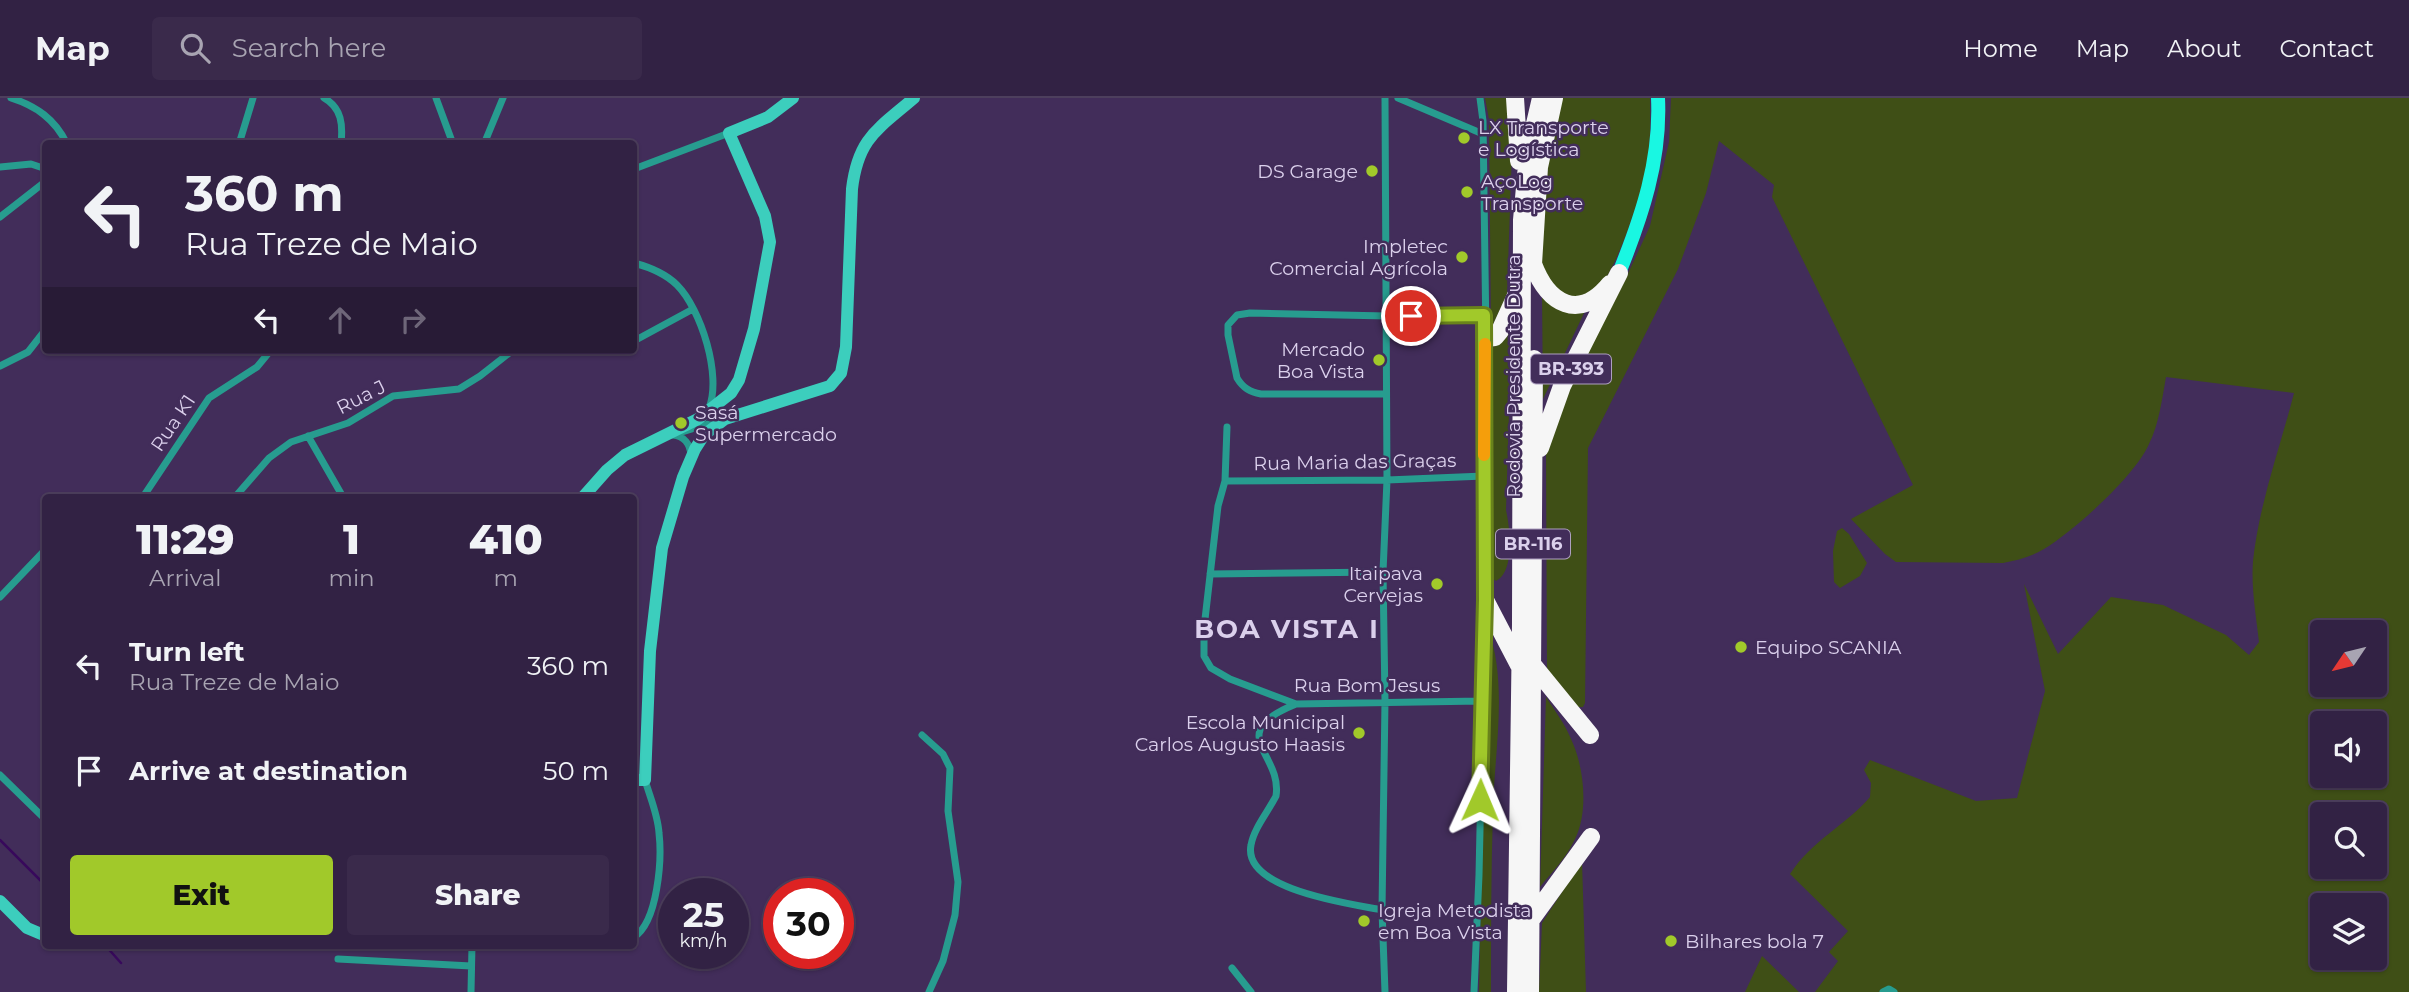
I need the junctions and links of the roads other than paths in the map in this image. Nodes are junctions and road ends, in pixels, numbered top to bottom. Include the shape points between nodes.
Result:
1 (11, 98) edge
2 (253, 98) edge
3 (324, 98) edge
4 (436, 98) edge
5 (503, 98) edge
6 (793, 98) edge
7 (914, 98) edge
8 (1385, 98) edge
9 (1398, 98) edge
10 (1480, 98) edge
11 (1515, 98) edge
12 (1541, 98) edge
13 (1554, 98) edge
14 (1658, 98) edge
15 (729, 133) junction
16 (1483, 134) junction
17 (64, 140) edge
18 (240, 140) edge
19 (341, 140) edge
20 (452, 140) edge
21 (486, 140) edge
22 (0, 167) edge
23 (42, 168) edge
24 (637, 168) edge
25 (42, 184) edge
26 (0, 217) edge
27 (1522, 220) junction
28 (637, 264) edge
29 (1533, 264) junction
30 (1619, 273) junction
31 (1522, 282) junction
32 (693, 309) junction
33 (1484, 315) junction
34 (1387, 316) junction
35 (42, 334) edge
36 (1486, 338) junction
37 (637, 339) edge
38 (268, 354) edge
39 (508, 354) edge
40 (0, 366) edge
41 (713, 389) junction
42 (1386, 394) junction
43 (730, 408) junction
44 (707, 416) junction
45 (1227, 427) dead end
46 (673, 435) junction
47 (308, 436) junction
48 (658, 438) junction
49 (691, 456) junction
50 (1534, 469) junction
51 (1484, 476) junction
52 (1387, 480) junction
53 (1225, 481) junction
54 (145, 494) edge
55 (238, 494) edge
56 (341, 494) edge
57 (586, 494) edge
58 (42, 552) edge
59 (1384, 572) junction
60 (1210, 573) junction
61 (0, 597) edge
62 (1485, 600) junction
63 (1526, 666) junction
64 (1385, 701) junction
65 (1481, 701) junction
66 (1296, 704) junction
67 (922, 735) dead end
68 (1590, 736) dead end
69 (0, 775) edge
70 (639, 780) edge
71 (42, 816) edge
72 (1518, 836) junction
73 (1591, 837) dead end
74 (0, 901) edge
75 (1382, 910) junction
76 (1530, 921) junction
77 (42, 934) edge
78 (637, 935) edge
79 (472, 949) edge
80 (338, 959) dead end
81 (471, 966) junction
82 (1232, 968) dead end
83 (471, 992) edge
84 (929, 992) edge
85 (1251, 992) edge
86 (1385, 992) edge
87 (1474, 992) edge
88 (1505, 992) edge
89 (1516, 992) edge
90 (1530, 992) edge
91 (1882, 992) edge
92 (1894, 992) edge

1 - 17 street via 39,109
2 - 18 street
3 - 19 street via 341,118
4 - 20 street
5 - 21 street
6 - 15 street via 768,117
7 - 43 street via 873,132 856,163 841,373 820,391
8 - 34 street
9 - 16 street
10 - 16 street
11 - 27 highway
12 - 27 highway, Rodovia Presidente Dutra / BR-116 via 1528,154
13 - 29 highway, Rodovia Presidente Dutra / BR-116 via 1539,167
14 - 30 main road, BR-393 via 1652,173
15 - 24 street
15 - 43 street via 765,216 770,242 754,329
16 - 33 street
22 - 23 street
25 - 26 street
27 - 31 highway, Rodovia Presidente Dutra / BR-116
28 - 32 street via 673,281
29 - 30 highway, BR-393 via 1547,292 1567,304 1591,301
29 - 50 highway, Rodovia Presidente Dutra / BR-116
30 - 50 highway, BR-393 via 1562,386
31 - 36 highway via 1500,331
31 - 63 highway, Rodovia Presidente Dutra / BR-116
32 - 37 street
32 - 41 street via 707,345
33 - 34 street
33 - 36 street
34 - 42 street
34 - 42 street via 1250,313 1237,315 1228,325 1237,378 1246,389 1261,394
35 - 40 street via 28,352
36 - 51 street
38 - 54 street, Rua K1 via 257,367 209,398
39 - 47 street, Rua J via 458,389 393,396 359,418
41 - 43 street
41 - 44 street
42 - 52 street
43 - 44 street
43 - 44 street
43 - 49 street
44 - 46 street
44 - 48 street
44 - 49 street
45 - 53 street, Rua Bom Jesus
46 - 48 street
46 - 49 street via 687,442
47 - 55 street, Rua J via 275,452
47 - 56 street
48 - 57 street via 616,461
49 - 70 street via 664,535
50 - 63 highway, Rodovia Presidente Dutra / BR-116
51 - 52 street, Rua Maria das Graças
51 - 62 street
52 - 53 street, Rua Maria das Graças
52 - 59 street
53 - 60 street, Rua Bom Jesus
58 - 61 street
59 - 60 street
59 - 64 street
60 - 66 street, Rua Bom Jesus via 1204,628 1207,663 1216,673
62 - 63 highway
62 - 65 street
63 - 68 highway
63 - 72 highway, Rodovia Presidente Dutra / BR-116
63 - 76 highway, Rodovia Presidente Dutra / BR-116
64 - 65 street, Rua Bom Jesus
64 - 66 street, Rua Bom Jesus
64 - 75 street
65 - 87 street
66 - 75 street via 1265,721 1259,735 1277,790 1253,838 1251,856 1258,870 1282,885
67 - 84 street via 943,754 950,768 948,811 958,882 943,961
69 - 71 street
70 - 78 street via 659,830 660,856 649,919
72 - 88 highway
72 - 89 highway, Rodovia Presidente Dutra / BR-116
73 - 76 highway
74 - 77 street via 27,928
75 - 86 street
76 - 90 highway, Rodovia Presidente Dutra / BR-116
79 - 81 street
80 - 81 street
81 - 83 street
82 - 85 street
91 - 92 street

